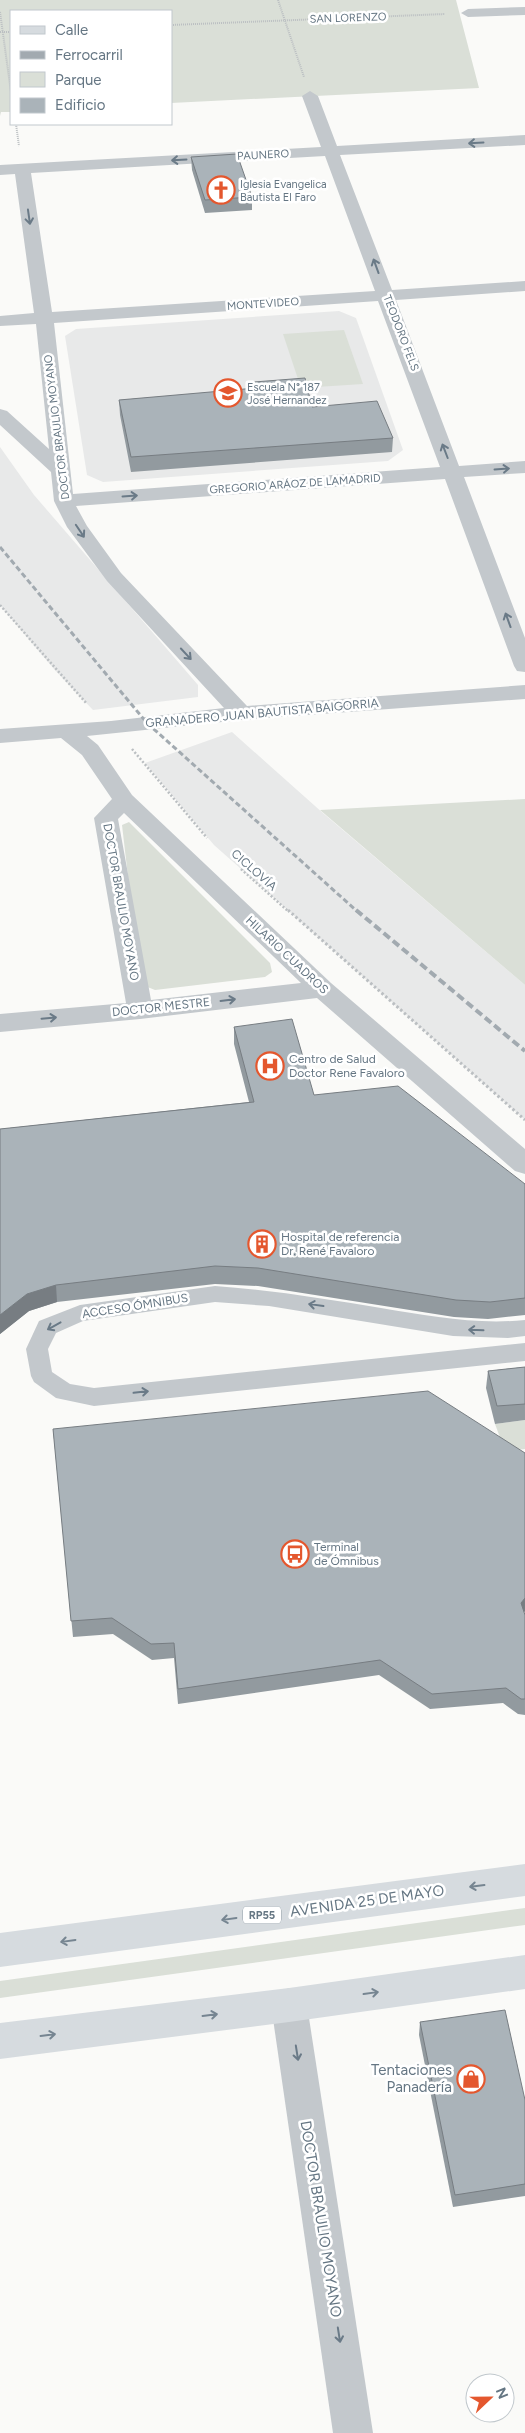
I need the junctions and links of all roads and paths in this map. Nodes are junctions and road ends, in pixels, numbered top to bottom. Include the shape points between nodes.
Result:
1 (278, 0) edge
2 (525, 11) edge
3 (0, 12) edge
4 (468, 13) joint
5 (285, 20) junction
6 (172, 25) edge
7 (1, 32) edge
8 (10, 86) edge
9 (310, 96) joint
10 (525, 140) edge
11 (333, 151) junction
12 (22, 168) junction
13 (0, 170) edge
14 (525, 286) edge
15 (387, 295) junction
16 (44, 318) junction
17 (0, 321) edge
18 (0, 415) edge
19 (525, 467) edge
20 (62, 472) junction
21 (453, 473) junction
22 (64, 501) junction
23 (0, 605) edge
24 (525, 666) edge
25 (525, 692) edge
26 (241, 713) junction
27 (111, 728) junction
28 (66, 731) junction
29 (0, 736) edge
30 (124, 800) junction
31 (214, 845) dead end
32 (236, 865) dead end
33 (322, 989) junction
34 (140, 1010) junction
35 (0, 1023) edge
36 (525, 1120) edge
37 (525, 1164) edge
38 (525, 1328) edge
39 (525, 1352) edge
40 (525, 1880) edge
41 (0, 1950) edge
42 (525, 1972) edge
43 (289, 2005) junction
44 (0, 2041) edge
45 (353, 2433) edge

1 - 5 path
2 - 4 street
3 - 7 path
4 - 5 path, SAN LORENZO
5 - 6 path, SAN LORENZO
5 - 9 path
7 - 8 path
9 - 11 street, TEODORO FELS
10 -> 11 street, PAUNERO
11 -> 12 street, PAUNERO
15 -> 11 street, TEODORO FELS
12 - 13 street, PAUNERO
12 -> 16 street, DOCTOR BRAULIO MOYANO
14 - 15 street, MONTEVIDEO
15 - 16 street, MONTEVIDEO
21 -> 15 street, TEODORO FELS
16 - 17 street, MONTEVIDEO
16 - 20 street, DOCTOR BRAULIO MOYANO
18 - 20 street
21 -> 19 street, GREGORIO ARÁOZ DE LAMADRID
20 - 22 street, DOCTOR BRAULIO MOYANO
22 -> 21 street, GREGORIO ARÁOZ DE LAMADRID
24 -> 21 street, TEODORO FELS
22 -> 26 street, DOCTOR BRAULIO MOYANO via 77,527 114,577
23 - 27 path
25 - 26 street, GRANADERO JUAN BAUTISTA BAIGORRIA
26 - 27 street, GRANADERO JUAN BAUTISTA BAIGORRIA
27 - 28 street, GRANADERO JUAN BAUTISTA BAIGORRIA
27 - 31 path
28 - 29 street, GRANADERO JUAN BAUTISTA BAIGORRIA
28 - 30 street, HILARIO CUADROS via 90,750
30 - 33 street, HILARIO CUADROS
30 - 34 street, DOCTOR BRAULIO MOYANO via 106,818
32 - 36 path, CICLOVÍA
34 -> 33 street, DOCTOR MESTRE
33 - 37 street, HILARIO CUADROS
35 -> 34 street, DOCTOR MESTRE
38 -> 39 lane, ACCESO ÓMNIBUS via 453,1328 278,1299 215,1294 80,1313 47,1327 37,1349 42,1376 64,1392 94,1398
40 -> 41 main road, AVENIDA 25 DE MAYO / RP55
43 -> 42 main road
44 -> 43 main road
43 -> 45 street, DOCTOR BRAULIO MOYANO

